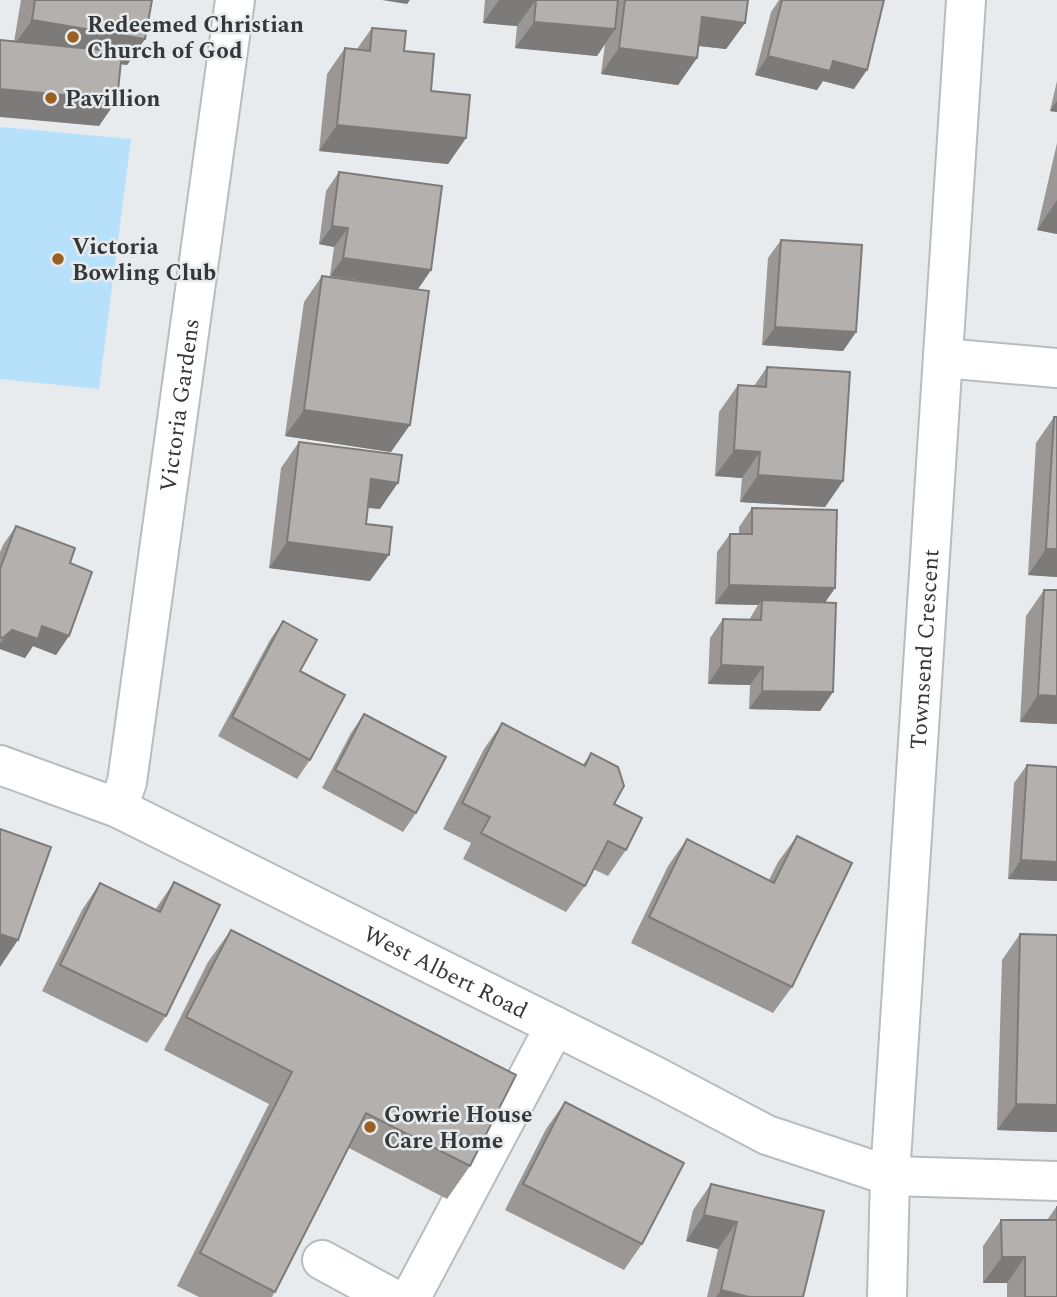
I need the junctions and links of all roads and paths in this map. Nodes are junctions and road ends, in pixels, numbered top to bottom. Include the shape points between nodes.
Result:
1 (235, 0) edge
2 (966, 0) edge
3 (943, 358) junction
4 (1057, 368) edge
5 (0, 765) edge
6 (118, 808) junction
7 (555, 1026) junction
8 (890, 1177) junction
9 (1057, 1181) edge
10 (322, 1260) dead end
11 (390, 1297) edge
12 (411, 1297) edge
13 (887, 1297) edge

1 - 6 street, Victoria Gardens via 127,782
2 - 3 street, Townsend Crescent
3 - 4 street
3 - 8 street, Townsend Crescent
5 - 6 street, West Albert Road
6 - 7 street, West Albert Road
7 - 8 street, West Albert Road via 767,1135
7 - 12 street
8 - 9 street, West Albert Road
8 - 13 street, Townsend Crescent
10 - 11 street

